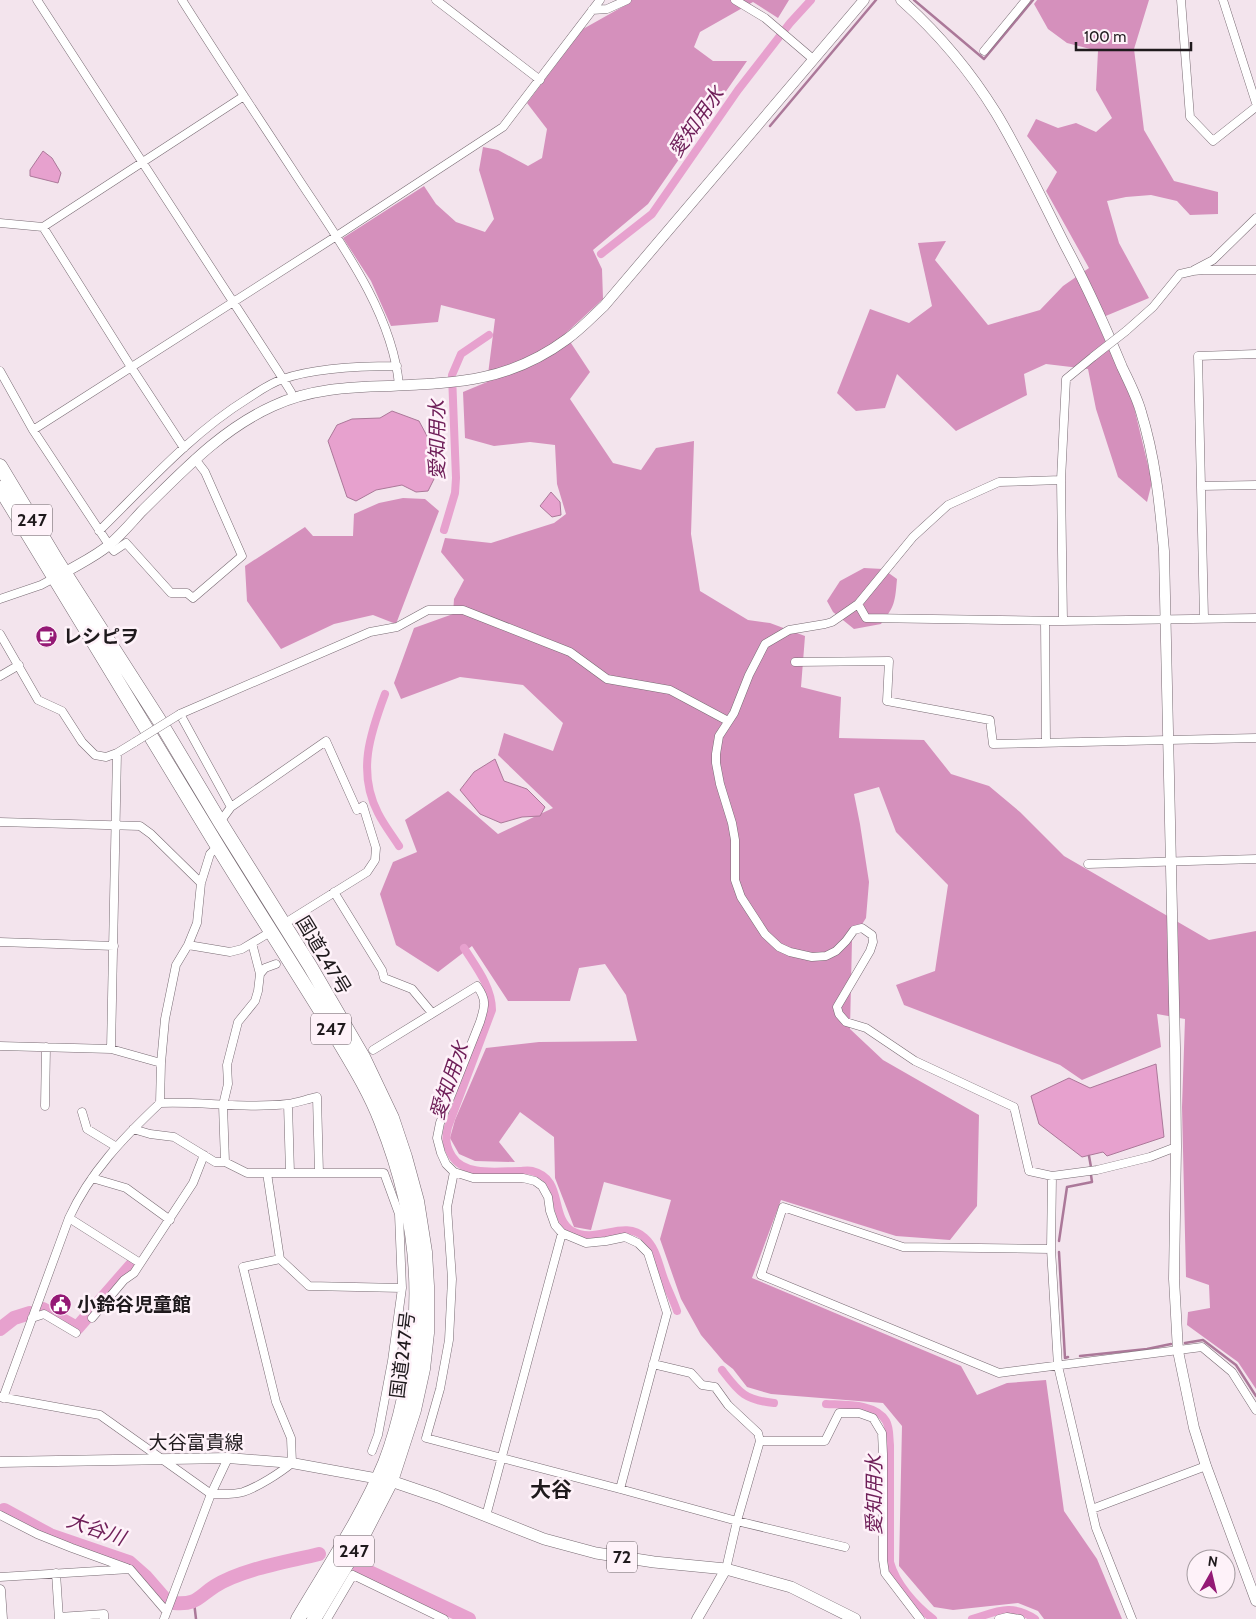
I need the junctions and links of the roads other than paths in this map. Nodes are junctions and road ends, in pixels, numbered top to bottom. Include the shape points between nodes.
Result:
1 (37, 0) edge
2 (182, 0) edge
3 (436, 0) edge
4 (600, 0) edge
5 (627, 0) edge
6 (734, 0) edge
7 (864, 0) edge
8 (901, 0) edge
9 (1026, 0) edge
10 (1181, 0) edge
11 (1223, 0) edge
12 (592, 10) junction
13 (984, 51) dead end
14 (813, 59) junction
15 (540, 80) junction
16 (244, 96) junction
17 (1256, 105) edge
18 (142, 162) junction
19 (1256, 218) edge
20 (0, 223) edge
21 (43, 227) junction
22 (336, 237) junction
23 (1256, 270) edge
24 (1193, 271) junction
25 (233, 302) junction
26 (1256, 354) edge
27 (397, 366) junction
28 (131, 367) junction
29 (0, 371) edge
30 (283, 379) junction
31 (399, 385) junction
32 (293, 398) junction
33 (33, 430) junction
34 (184, 448) junction
35 (195, 459) junction
36 (0, 466) edge
37 (1061, 480) junction
38 (1256, 485) edge
39 (1201, 486) junction
40 (0, 488) edge
41 (99, 531) junction
42 (108, 545) junction
43 (60, 575) junction
44 (0, 599) edge
45 (858, 604) junction
46 (1165, 618) junction
47 (1204, 618) junction
48 (1256, 618) edge
49 (1045, 621) junction
50 (1064, 621) junction
51 (0, 634) edge
52 (796, 662) dead end
53 (19, 665) junction
54 (0, 676) edge
55 (180, 714) junction
56 (728, 721) junction
57 (1256, 738) edge
58 (1167, 739) junction
59 (1046, 743) junction
60 (117, 753) junction
61 (231, 807) junction
62 (0, 822) edge
63 (220, 822) junction
64 (117, 825) junction
65 (218, 846) junction
66 (1256, 859) edge
67 (1170, 860) junction
68 (1088, 864) dead end
69 (201, 883) junction
70 (334, 892) junction
71 (277, 928) junction
72 (0, 942) edge
73 (252, 943) junction
74 (188, 945) junction
75 (114, 946) junction
76 (276, 964) dead end
77 (260, 974) junction
78 (432, 1013) junction
79 (0, 1046) edge
80 (46, 1047) junction
81 (111, 1049) junction
82 (373, 1050) dead end
83 (161, 1063) junction
84 (160, 1102) junction
85 (288, 1104) junction
86 (223, 1105) junction
87 (45, 1106) dead end
88 (82, 1112) dead end
89 (133, 1128) junction
90 (116, 1146) junction
91 (1176, 1147) junction
92 (204, 1155) junction
93 (225, 1162) junction
94 (454, 1172) junction
95 (267, 1173) junction
96 (290, 1173) junction
97 (319, 1173) junction
98 (1052, 1176) junction
99 (92, 1178) junction
100 (69, 1218) junction
101 (170, 1220) junction
102 (562, 1233) junction
103 (1051, 1249) junction
104 (280, 1259) junction
105 (140, 1263) junction
106 (402, 1288) junction
107 (32, 1318) junction
108 (92, 1318) dead end
109 (76, 1332) dead end
110 (1178, 1351) junction
111 (653, 1364) junction
112 (1058, 1366) junction
113 (1, 1398) edge
114 (1256, 1410) edge
115 (760, 1441) junction
116 (372, 1451) dead end
117 (228, 1458) junction
118 (501, 1458) junction
119 (161, 1459) junction
120 (0, 1462) edge
121 (292, 1463) junction
122 (1206, 1466) junction
123 (384, 1480) junction
124 (620, 1489) junction
125 (211, 1494) junction
126 (1092, 1509) junction
127 (0, 1514) edge
128 (486, 1516) junction
129 (737, 1521) junction
130 (845, 1547) dead end
131 (130, 1569) junction
132 (726, 1569) junction
133 (56, 1573) junction
134 (0, 1577) edge
135 (0, 1590) edge
136 (1256, 1601) edge
137 (0, 1606) edge
138 (166, 1611) junction
139 (59, 1618) edge
140 (2, 1619) edge
141 (104, 1619) edge
142 (164, 1619) edge
143 (298, 1619) edge
144 (314, 1619) edge
145 (327, 1619) edge
146 (444, 1619) edge
147 (698, 1619) edge
148 (855, 1619) edge
149 (920, 1619) edge
150 (999, 1619) edge
151 (1020, 1619) edge
152 (1132, 1619) edge

1 - 18 street
2 - 16 street
3 - 15 street
4 - 12 street
5 - 12 street via 607,9
6 - 14 street via 754,11
7 - 14 street
8 - 46 street via 964,67 995,112 1106,328 1141,412 1160,496
9 - 13 street
10 - 17 street via 1190,117 1213,141
11 - 17 street
12 - 15 street
14 - 31 street via 604,306 568,338 523,365 486,378
15 - 22 street via 503,127
16 - 18 street
16 - 22 street
18 - 21 street
18 - 25 street
19 - 24 street via 1213,260
20 - 21 street
21 - 28 street
22 - 25 street
22 - 27 street via 366,287 387,332
23 - 24 street
24 - 37 street, bridge via 1180,274 1126,331 1066,379
25 - 28 street
25 - 30 street
26 - 39 street via 1198,356
27 - 30 street via 355,367
27 - 31 street
28 - 33 street
28 - 34 street
29 - 33 street
30 - 32 street
30 - 34 street via 223,414
31 - 32 street via 343,388
32 - 35 street via 248,418
33 - 41 street
34 - 41 street
35 - 42 street
35 - 42 street via 205,472 242,556 192,598 187,594 170,593 126,543 114,551
36 - 43 highway, 国道247号 / 247
37 - 45 street via 999,482 948,505 912,537
37 - 50 street
38 - 39 street
39 - 47 street
40 - 43 highway, 国道247号 / 247
41 - 42 street
42 - 43 street
43 - 44 street
43 - 63 highway, 国道247号 / 247 via 159,720
43 - 65 highway, 国道247号 / 247
45 - 49 street via 866,618
45 - 56 street via 832,622 789,630 766,644
46 - 47 street
46 - 50 street
46 - 58 street
47 - 48 street
49 - 50 street
49 - 59 street
51 - 53 street
52 - 59 street via 888,661 887,701 990,720 993,744
53 - 54 street
53 - 60 street via 38,700 62,711 82,742 95,755 106,757
55 - 56 street via 370,632 397,627 428,610 463,610 570,652 607,679 670,690
55 - 60 street, bridge
55 - 61 street
56 - 98 street via 719,736 716,763 735,840 735,880 741,897 765,934 779,947 812,956 826,956 836,951 854,930 862,928 872,935 870,951 837,1007 840,1014 846,1022 866,1028 915,1061 1014,1107 1029,1171
57 - 58 street
58 - 59 street
58 - 67 street
60 - 64 street
61 - 63 street
61 - 70 street via 326,741 357,810 363,806 376,848 375,860 367,872
62 - 64 street
63 - 71 highway, 国道247号 / 247
64 - 69 street via 140,826
64 - 75 street
65 - 69 street via 210,854
65 - 71 highway, 国道247号 / 247
66 - 67 street
67 - 68 street
67 - 91 street
69 - 74 street via 197,923
70 - 71 street
70 - 78 street via 384,978 412,989
71 - 73 street
71 - 123 highway, 国道247号 / 247 via 310,966 363,1057 392,1118 417,1201 427,1286 423,1369 414,1410
72 - 75 street
73 - 74 street via 230,952
73 - 77 street
74 - 83 street via 176,965 165,1019
75 - 81 street
76 - 77 street
77 - 86 street via 255,1001 238,1022
78 - 82 street
78 - 94 street via 477,986 483,994 485,1005 480,1022 437,1138 446,1164
79 - 80 street
80 - 81 street
80 - 87 street
81 - 83 street
83 - 84 street
84 - 86 street
84 - 89 street
85 - 86 street
85 - 96 street
85 - 97 street via 317,1097
86 - 93 street
88 - 90 street via 87,1129
89 - 90 street
89 - 92 street via 174,1137
90 - 99 street
91 - 98 street via 1097,1170
91 - 110 street via 1174,1279
92 - 93 street via 215,1162
92 - 101 street via 193,1183
93 - 95 street via 247,1173
94 - 102 street via 473,1178 535,1181 545,1191 550,1211
94 - 118 street via 447,1207 452,1279 449,1340 426,1438
95 - 96 street
95 - 104 street
96 - 97 street
97 - 106 street via 384,1172 399,1214
98 - 103 street
99 - 100 street
99 - 101 street via 126,1188
100 - 105 street
100 - 107 street
101 - 105 street
102 - 111 street via 586,1243 625,1237 648,1253 667,1313
102 - 118 street
103 - 112 street
103 - 112 street via 903,1247 783,1208 761,1275 999,1373
104 - 106 street via 309,1286
104 - 121 street via 243,1267 276,1402 291,1438
105 - 108 street via 134,1274 124,1280
106 - 116 street via 387,1389
107 - 109 street via 44,1314
107 - 113 street
110 - 112 street
110 - 114 street via 1202,1347 1232,1372
110 - 122 street via 1194,1428
111 - 115 street via 692,1373 702,1385 715,1387 728,1405 758,1433
111 - 124 street
112 - 126 street
113 - 119 street via 100,1415
115 - 129 street
115 - 149 street via 826,1441 839,1413 859,1413 873,1418 882,1433 885,1573
117 - 119 street, 大谷富貴線
117 - 121 street, 大谷富貴線
117 - 125 street
118 - 124 street
118 - 128 street
119 - 120 street, 大谷富貴線
119 - 125 street
121 - 123 street, 大谷富貴線
121 - 125 street via 244,1492
122 - 126 street
122 - 136 street
123 - 128 main road, 72
123 - 143 highway, 国道247号 / 247 via 368,1500
123 - 144 highway, 国道247号 / 247 via 357,1547
124 - 129 street
125 - 138 street
126 - 152 street via 1096,1528
127 - 131 street via 38,1534
128 - 132 main road, 72 via 544,1539 596,1553
129 - 130 street
129 - 132 street
131 - 133 street
131 - 138 street
132 - 147 street
132 - 148 main road, 72 via 791,1587
133 - 134 street
133 - 139 street
135 - 137 street
137 - 140 street
138 - 142 street
139 - 141 street via 104,1614
145 - 146 street via 353,1575
150 - 151 street

